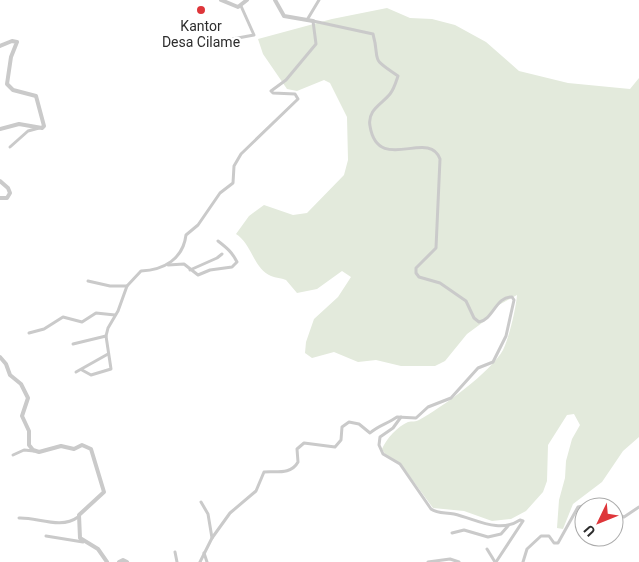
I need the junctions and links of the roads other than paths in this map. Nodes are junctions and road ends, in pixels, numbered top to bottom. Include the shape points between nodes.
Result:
1 (221, 0) edge
2 (247, 0) edge
3 (275, 0) edge
4 (319, 0) edge
5 (241, 6) junction
6 (307, 20) junction
7 (313, 21) junction
8 (216, 42) dead end
9 (0, 46) edge
10 (39, 128) junction
11 (0, 129) edge
12 (10, 147) dead end
13 (0, 181) edge
14 (0, 198) edge
15 (218, 242) dead end
16 (222, 254) dead end
17 (167, 266) junction
18 (190, 270) junction
19 (88, 281) dead end
20 (127, 286) junction
21 (115, 315) junction
22 (29, 333) dead end
23 (106, 336) junction
24 (73, 344) dead end
25 (108, 354) junction
26 (0, 357) edge
27 (82, 370) junction
28 (76, 372) dead end
29 (401, 417) junction
30 (35, 451) junction
31 (13, 455) dead end
32 (201, 502) dead end
33 (639, 507) edge
34 (574, 514) edge
35 (78, 517) junction
36 (624, 517) edge
37 (19, 518) dead end
38 (508, 526) junction
39 (452, 533) dead end
40 (46, 536) dead end
41 (212, 538) junction
42 (83, 542) junction
43 (487, 548) dead end
44 (176, 552) dead end
45 (204, 553) junction
46 (107, 562) edge
47 (120, 562) edge
48 (127, 562) edge
49 (177, 562) edge
50 (200, 562) edge
51 (207, 562) edge
52 (428, 562) edge
53 (459, 562) edge
54 (496, 562) edge
55 (523, 562) edge

1 - 5 street
2 - 5 street
3 - 6 street via 283,15
4 - 6 street
5 - 8 street via 254,35
6 - 7 street
7 - 17 street via 316,44 286,80 271,91 295,94 298,99 242,154 234,166 233,183 220,193 198,225 186,235 186,244
7 - 29 street via 373,34 376,59 398,76 391,92 377,105 370,120 371,130 381,147 389,150 428,148 440,156 441,193 437,204 436,248 416,268 417,276 440,282 466,301 474,318 480,322 485,321 502,300 510,296 514,300 506,336 495,360 478,368 448,400 428,406 416,418
9 - 10 street via 17,42 11,57 8,84 12,90 36,96 44,122 44,127
10 - 11 street via 19,124
10 - 12 street via 28,131
13 - 14 street via 10,193 7,198
15 - 18 street via 227,246 236,263 232,267 200,275
16 - 18 street
17 - 18 street via 180,263
17 - 20 street via 141,271
19 - 20 street
20 - 21 street
21 - 22 street via 96,313 82,322 62,317 44,329
21 - 23 street
23 - 24 street
23 - 25 street
25 - 27 street
25 - 27 street via 112,366 109,370 91,375
26 - 30 street via 28,398 22,416 30,431 30,445
27 - 28 street
29 - 38 street via 380,437 378,446 383,454 400,464 431,509 493,526
29 - 41 street via 378,426 370,433 359,424 348,422 342,427 341,440 332,447 312,443 301,445 297,449 296,467 280,473 264,472 256,491 232,511
30 - 31 street via 26,450
30 - 35 street via 61,446 74,450 86,445 91,449 104,492
32 - 41 street via 208,514
33 - 36 street
34 - 55 street via 558,543 548,536 541,536 527,549
35 - 37 street via 60,522
35 - 42 street
38 - 39 street via 501,534 488,537 464,530
38 - 54 street via 523,521
40 - 42 street
41 - 45 street
42 - 46 street via 98,549
43 - 54 street
44 - 49 street
45 - 50 street
45 - 51 street
47 - 48 street
52 - 53 street via 450,559

